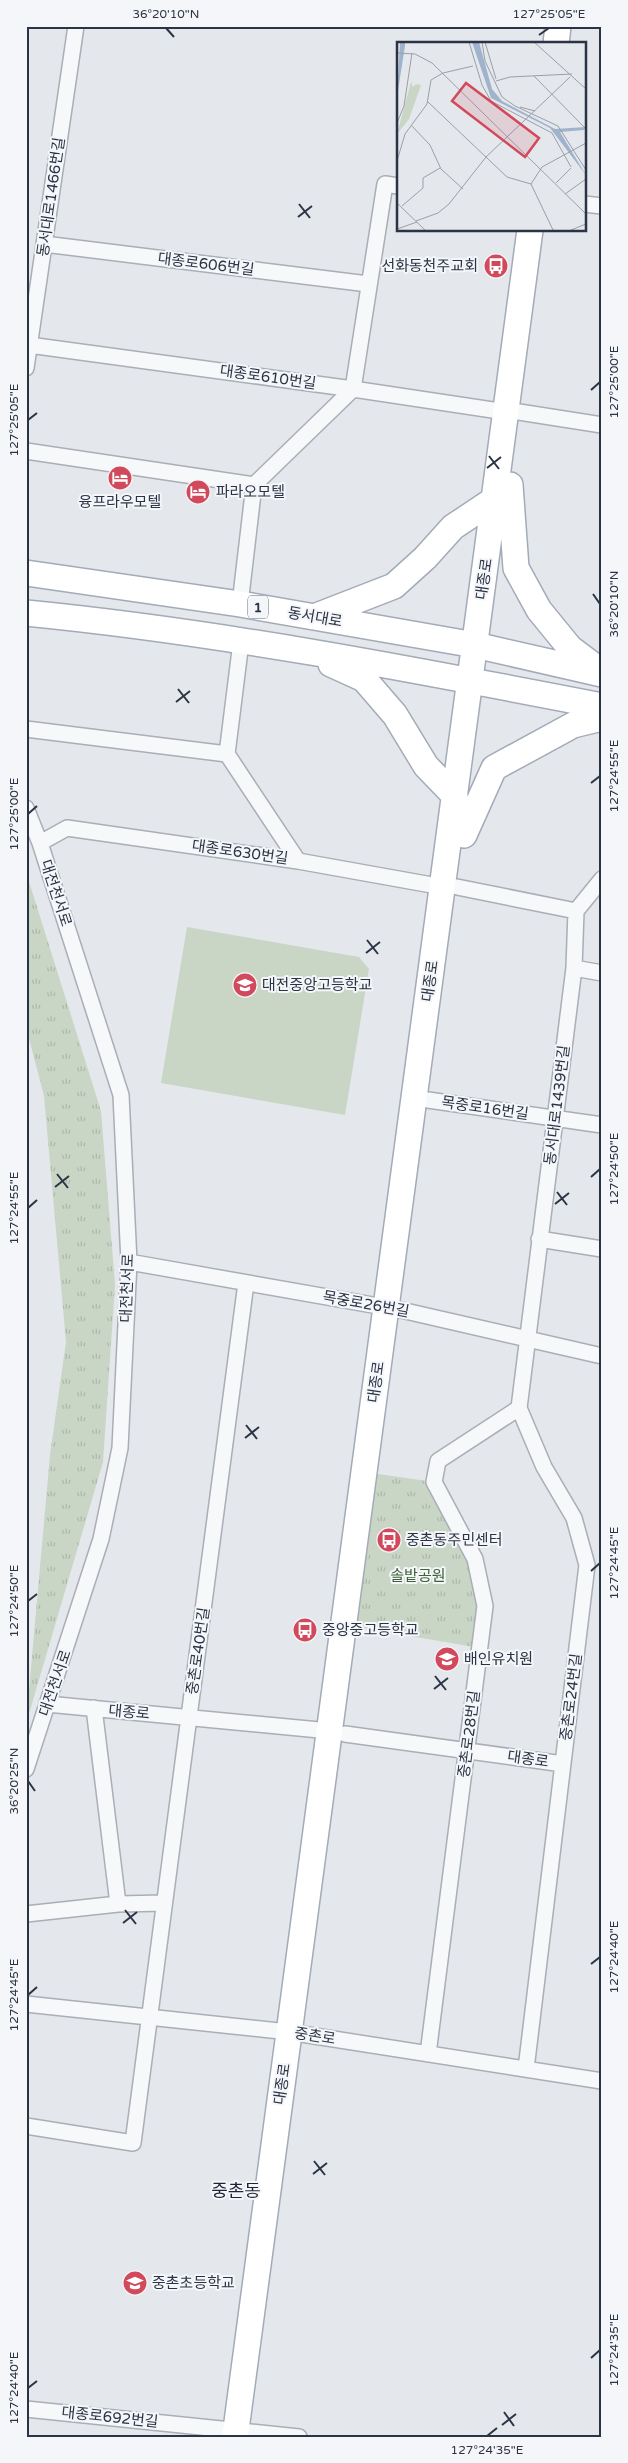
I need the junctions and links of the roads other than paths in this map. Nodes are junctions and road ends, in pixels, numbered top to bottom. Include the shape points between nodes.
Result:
1 (76, 26) edge
2 (558, 26) edge
3 (570, 26) edge
4 (556, 42) edge
5 (568, 42) edge
6 (392, 185) edge
7 (586, 204) edge
8 (602, 206) edge
9 (530, 231) edge
10 (543, 231) edge
11 (44, 244) junction
12 (368, 284) junction
13 (29, 345) junction
14 (26, 368) edge
15 (353, 388) junction
16 (513, 412) junction
17 (602, 425) edge
18 (26, 452) edge
19 (254, 485) junction
20 (502, 492) junction
21 (26, 573) edge
22 (240, 604) junction
23 (26, 613) edge
24 (314, 617) junction
25 (241, 642) junction
26 (482, 646) junction
27 (298, 649) junction
28 (602, 674) edge
29 (477, 682) junction
30 (602, 706) edge
31 (602, 718) edge
32 (26, 729) edge
33 (227, 754) junction
34 (455, 796) junction
35 (26, 808) edge
36 (464, 835) junction
37 (40, 843) junction
38 (298, 861) junction
39 (602, 879) edge
40 (450, 887) junction
41 (576, 911) junction
42 (574, 968) junction
43 (602, 972) edge
44 (428, 1100) junction
45 (555, 1118) junction
46 (602, 1125) edge
47 (540, 1239) junction
48 (602, 1248) edge
49 (129, 1262) junction
50 (246, 1283) junction
51 (394, 1309) junction
52 (527, 1339) junction
53 (602, 1356) edge
54 (519, 1408) junction
55 (47, 1704) junction
56 (94, 1708) junction
57 (189, 1717) junction
58 (337, 1732) junction
59 (467, 1751) junction
60 (563, 1764) junction
61 (26, 1769) edge
62 (164, 1903) junction
63 (118, 1904) junction
64 (26, 1914) edge
65 (26, 2004) edge
66 (149, 2018) junction
67 (297, 2033) junction
68 (428, 2054) junction
69 (526, 2069) junction
70 (602, 2081) edge
71 (26, 2126) edge
72 (26, 2409) edge
73 (244, 2434) edge
74 (299, 2437) edge

1 - 11 street, 동서대로1466번길
2 - 4 main road
3 - 5 main road
6 - 12 street
7 - 8 street
9 - 16 main road, 대종로
10 - 16 main road, 대종로
11 - 12 street, 대종로606번길
11 - 13 street, 동서대로1466번길
12 - 15 street
13 - 14 street, 동서대로1466번길
13 - 15 street, 대종로610번길
15 - 16 street, 대종로610번길
15 - 19 street
16 - 17 street, 대종로610번길
16 - 20 main road, 대종로
18 - 19 street
19 - 22 street
20 - 24 main road via 453,527 394,586
20 - 26 main road, 대종로
20 - 28 main road via 516,568 539,610 564,640
21 - 22 main road, 동서대로 / 1
22 - 24 main road, 동서대로 / 1
23 - 25 main road via 110,621
24 - 26 main road, 동서대로 / 1
25 - 27 main road
25 - 33 street
26 - 28 main road, 동서대로 / 1
26 - 29 main road, 대종로
27 - 29 main road
27 - 34 main road via 364,680 395,715 426,766
29 - 30 main road
29 - 34 main road, 대종로
29 - 36 main road, 대종로
31 - 36 main road via 573,725 494,768
32 - 33 street
33 - 38 street
34 - 40 main road, 대종로
35 - 37 street, 대전천서로
36 - 40 main road, 대종로
37 - 38 street, 대종로630번길 via 67,828
37 - 49 street, 대전천서로 via 122,1095
38 - 40 street, 대종로630번길
39 - 41 street
40 - 41 street
40 - 44 main road, 대종로
40 - 51 main road, 대종로
41 - 42 street, 동서대로1439번길
42 - 43 street
42 - 45 street, 동서대로1439번길
44 - 45 street, 목중로16번길
44 - 51 main road, 대종로
45 - 46 street, 목중로16번길
45 - 47 street, 동서대로1439번길
47 - 48 street
47 - 52 street, 동서대로1439번길
49 - 50 street, 목중로26번길
49 - 55 street, 대전천서로 via 120,1448 101,1539
50 - 51 street, 목중로26번길
50 - 57 street, 중촌로40번길
51 - 52 street, 목중로26번길
51 - 58 main road, 대종로
52 - 53 street, 목중로26번길
52 - 54 street, 중촌로24번길
54 - 59 street, 중촌로28번길 via 438,1461 434,1482 475,1558 485,1606
54 - 60 street, 중촌로24번길 via 544,1467 574,1518 587,1565
55 - 56 street, 대종로
55 - 61 street, 대전천서로
56 - 57 street, 대종로
56 - 63 street
57 - 58 street, 대종로
57 - 62 street, 중촌로40번길
58 - 59 street, 대종로
58 - 67 main road, 대종로
59 - 60 street, 대종로
59 - 68 street, 중촌로28번길
60 - 69 street, 중촌로24번길
62 - 63 street
62 - 66 street, 중촌로40번길
63 - 64 street
65 - 66 street, 중촌로
66 - 67 street, 중촌로
66 - 71 street, 중촌로40번길 via 133,2143
67 - 68 street, 중촌로
67 - 73 main road, 대종로
68 - 69 street, 중촌로
69 - 70 street, 중촌로
72 - 73 street, 대종로692번길
73 - 74 street, 대종로692번길

